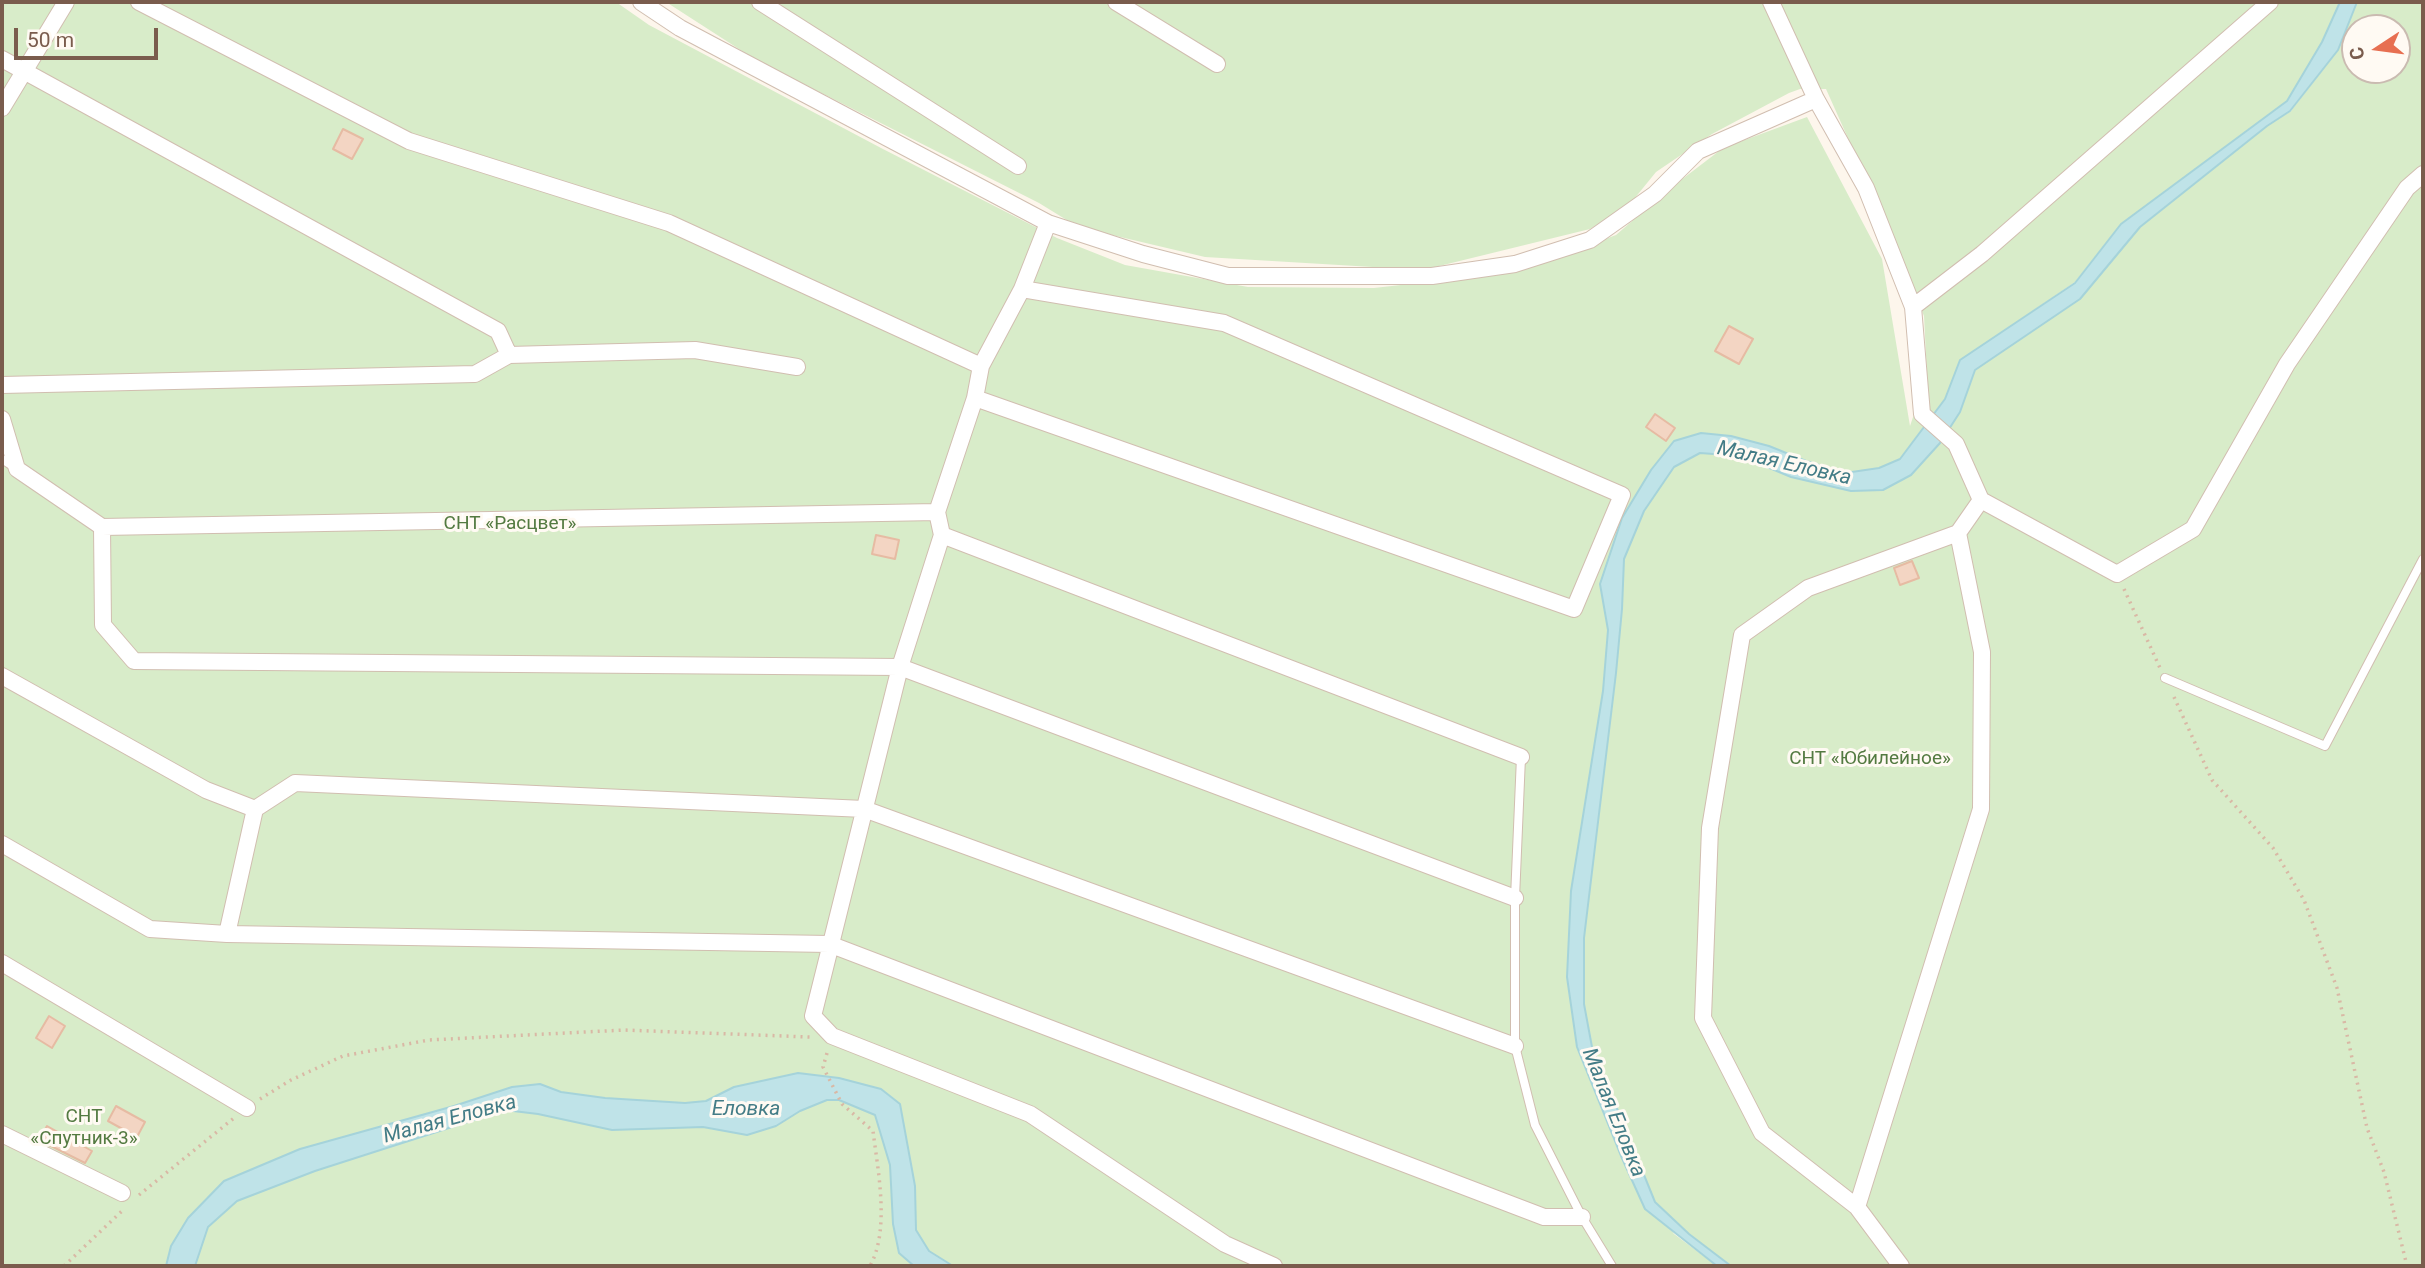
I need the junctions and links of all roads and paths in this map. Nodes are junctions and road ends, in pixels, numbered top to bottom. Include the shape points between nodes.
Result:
1 (66, 2) edge
2 (139, 2) edge
3 (641, 2) edge
4 (760, 2) edge
5 (1116, 2) edge
6 (1771, 2) edge
7 (2270, 2) edge
8 (2, 60) edge
9 (1217, 64) dead end
10 (22, 71) junction
11 (1816, 99) junction
12 (2, 107) edge
13 (1018, 166) dead end
14 (2423, 174) edge
15 (1048, 223) junction
16 (1022, 289) junction
17 (1913, 307) junction
18 (509, 355) junction
19 (797, 366) dead end
20 (981, 366) junction
21 (2, 385) edge
22 (975, 398) junction
23 (2, 419) edge
24 (2, 459) edge
25 (17, 469) junction
26 (1981, 500) junction
27 (937, 512) junction
28 (102, 527) junction
29 (1958, 533) junction
30 (942, 535) junction
31 (2423, 559) edge
32 (2117, 574) junction
33 (900, 667) junction
34 (2, 676) edge
35 (2165, 678) junction
36 (1521, 757) joint
37 (864, 808) junction
38 (255, 809) junction
39 (2, 844) edge
40 (1515, 898) junction
41 (227, 933) junction
42 (829, 944) junction
43 (2, 963) edge
44 (832, 1037) junction
45 (1515, 1046) junction
46 (823, 1067) dead end
47 (247, 1108) junction
48 (2, 1134) edge
49 (127, 1200) junction
50 (1857, 1207) junction
51 (1582, 1217) junction
52 (64, 1266) edge
53 (870, 1266) edge
54 (1274, 1266) edge
55 (1612, 1266) edge
56 (1901, 1266) edge
57 (2407, 1266) edge

1 - 10 street
2 - 20 street via 409,141 669,223
3 - 15 street via 680,28
4 - 13 street
5 - 9 street
6 - 11 street
7 - 17 street via 1982,254
8 - 10 street
10 - 12 street
10 - 18 street via 498,331
11 - 15 street via 1698,151 1655,194 1590,240 1516,264 1432,276 1228,276
11 - 17 street via 1866,188
14 - 32 street via 2407,188 2287,364 2193,529
15 - 16 street
16 - 20 street
16 - 22 street via 1224,323 1622,495 1574,610
17 - 26 street via 1922,414 1956,444
18 - 19 street via 695,350
18 - 21 street via 475,374
20 - 22 street
22 - 27 street
23 - 25 street
24 - 25 lane
25 - 28 street
26 - 29 street
26 - 32 street
27 - 28 street
27 - 30 street
28 - 33 street via 103,625 134,661
29 - 50 street via 1982,652 1982,809
29 - 50 street via 1808,587 1742,635 1710,828 1703,1018 1762,1133
30 - 33 street
30 - 36 street
31 - 35 lane via 2325,746
32 - 35 path
33 - 37 street
33 - 40 street
34 - 38 street via 206,790
35 - 57 path via 2213,780 2273,848 2304,900 2337,988 2367,1128 2384,1172
36 - 40 lane
37 - 38 street via 295,783
37 - 42 street
37 - 45 street
38 - 41 street
39 - 41 street via 150,929
40 - 45 lane
41 - 42 street
42 - 44 street via 813,1016
42 - 51 street via 1544,1217
43 - 47 street
44 - 47 path via 624,1030 429,1040 343,1056 291,1080
44 - 54 street via 1030,1114 1225,1244
45 - 51 lane via 1535,1125
46 - 53 path via 842,1104 873,1131 882,1200 876,1255
47 - 49 path
48 - 49 street
49 - 52 path
50 - 56 street
51 - 55 lane

